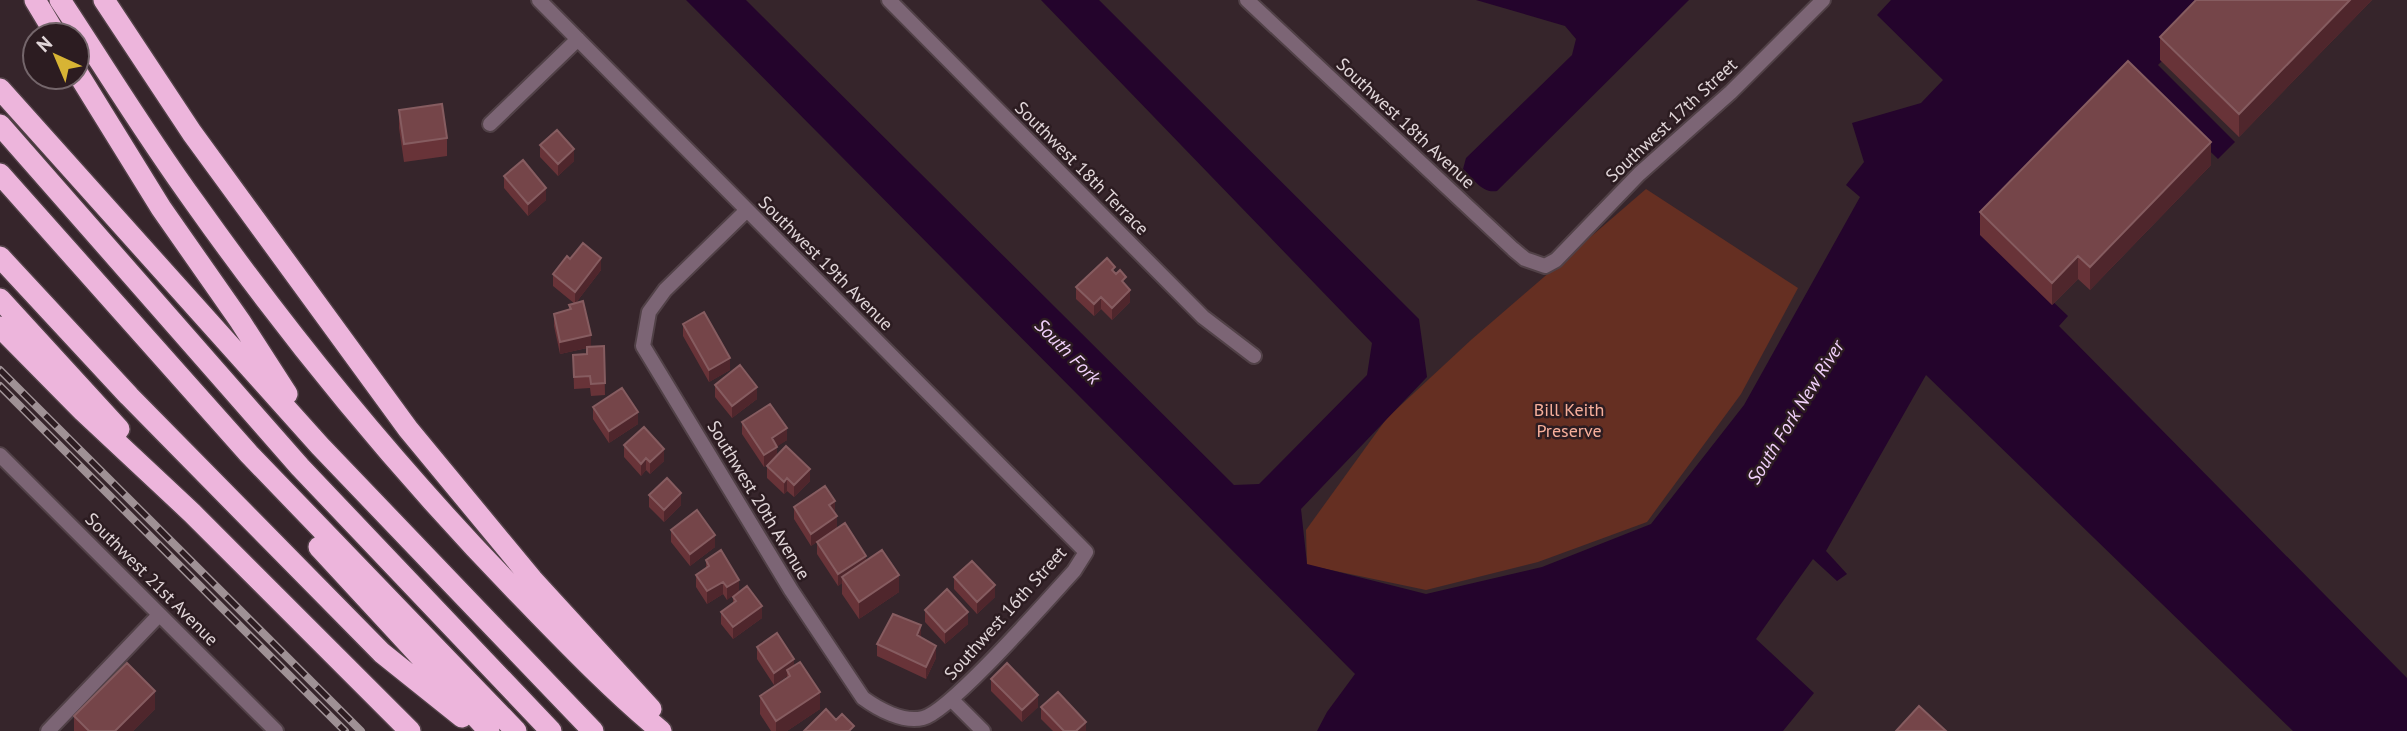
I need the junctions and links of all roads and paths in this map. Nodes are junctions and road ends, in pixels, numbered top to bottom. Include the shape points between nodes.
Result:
1 (35, 0) edge
2 (60, 0) edge
3 (104, 0) edge
4 (539, 0) edge
5 (889, 0) edge
6 (1247, 0) edge
7 (1823, 0) edge
8 (48, 21) edge
9 (578, 39) junction
10 (0, 89) edge
11 (89, 91) edge
12 (490, 124) dead end
13 (0, 125) edge
14 (0, 174) edge
15 (0, 195) edge
16 (747, 211) junction
17 (0, 257) edge
18 (1545, 266) joint
19 (0, 299) edge
20 (0, 327) edge
21 (1254, 356) dead end
22 (320, 446) junction
23 (0, 455) edge
24 (192, 513) junction
25 (1086, 552) joint
26 (159, 615) junction
27 (952, 700) junction
28 (48, 731) edge
29 (276, 731) edge
30 (410, 731) edge
31 (480, 731) edge
32 (489, 731) edge
33 (516, 731) edge
34 (551, 731) edge
35 (593, 731) edge
36 (661, 731) edge
37 (671, 731) edge
38 (983, 731) edge

1 - 8 highway
2 - 36 highway via 194,202 318,368 491,565 619,696
3 - 37 highway via 215,166 408,429 532,579
4 - 9 street, Southwest 19th Avenue
5 - 21 street, Southwest 18th Terrace via 1203,317
6 - 18 street, Southwest 18th Avenue via 1513,249
7 - 18 street, Southwest 17th Street
9 - 12 street
9 - 16 street, Southwest 19th Avenue
10 - 22 highway
11 - 22 highway
13 - 34 highway via 300,467
14 - 33 highway via 249,454
15 - 32 highway
16 - 25 street, Southwest 19th Avenue
16 - 27 street, Southwest 20th Avenue via 665,290 649,312 643,346 791,590 863,698 899,716 923,718
17 - 31 highway via 167,436 382,653
19 - 24 highway
20 - 24 highway
22 - 35 highway
23 - 26 street, Southwest 21st Avenue
24 - 30 highway
25 - 27 street, Southwest 16th Street via 1074,571
26 - 28 street
26 - 29 street, Southwest 21st Avenue
27 - 38 street

